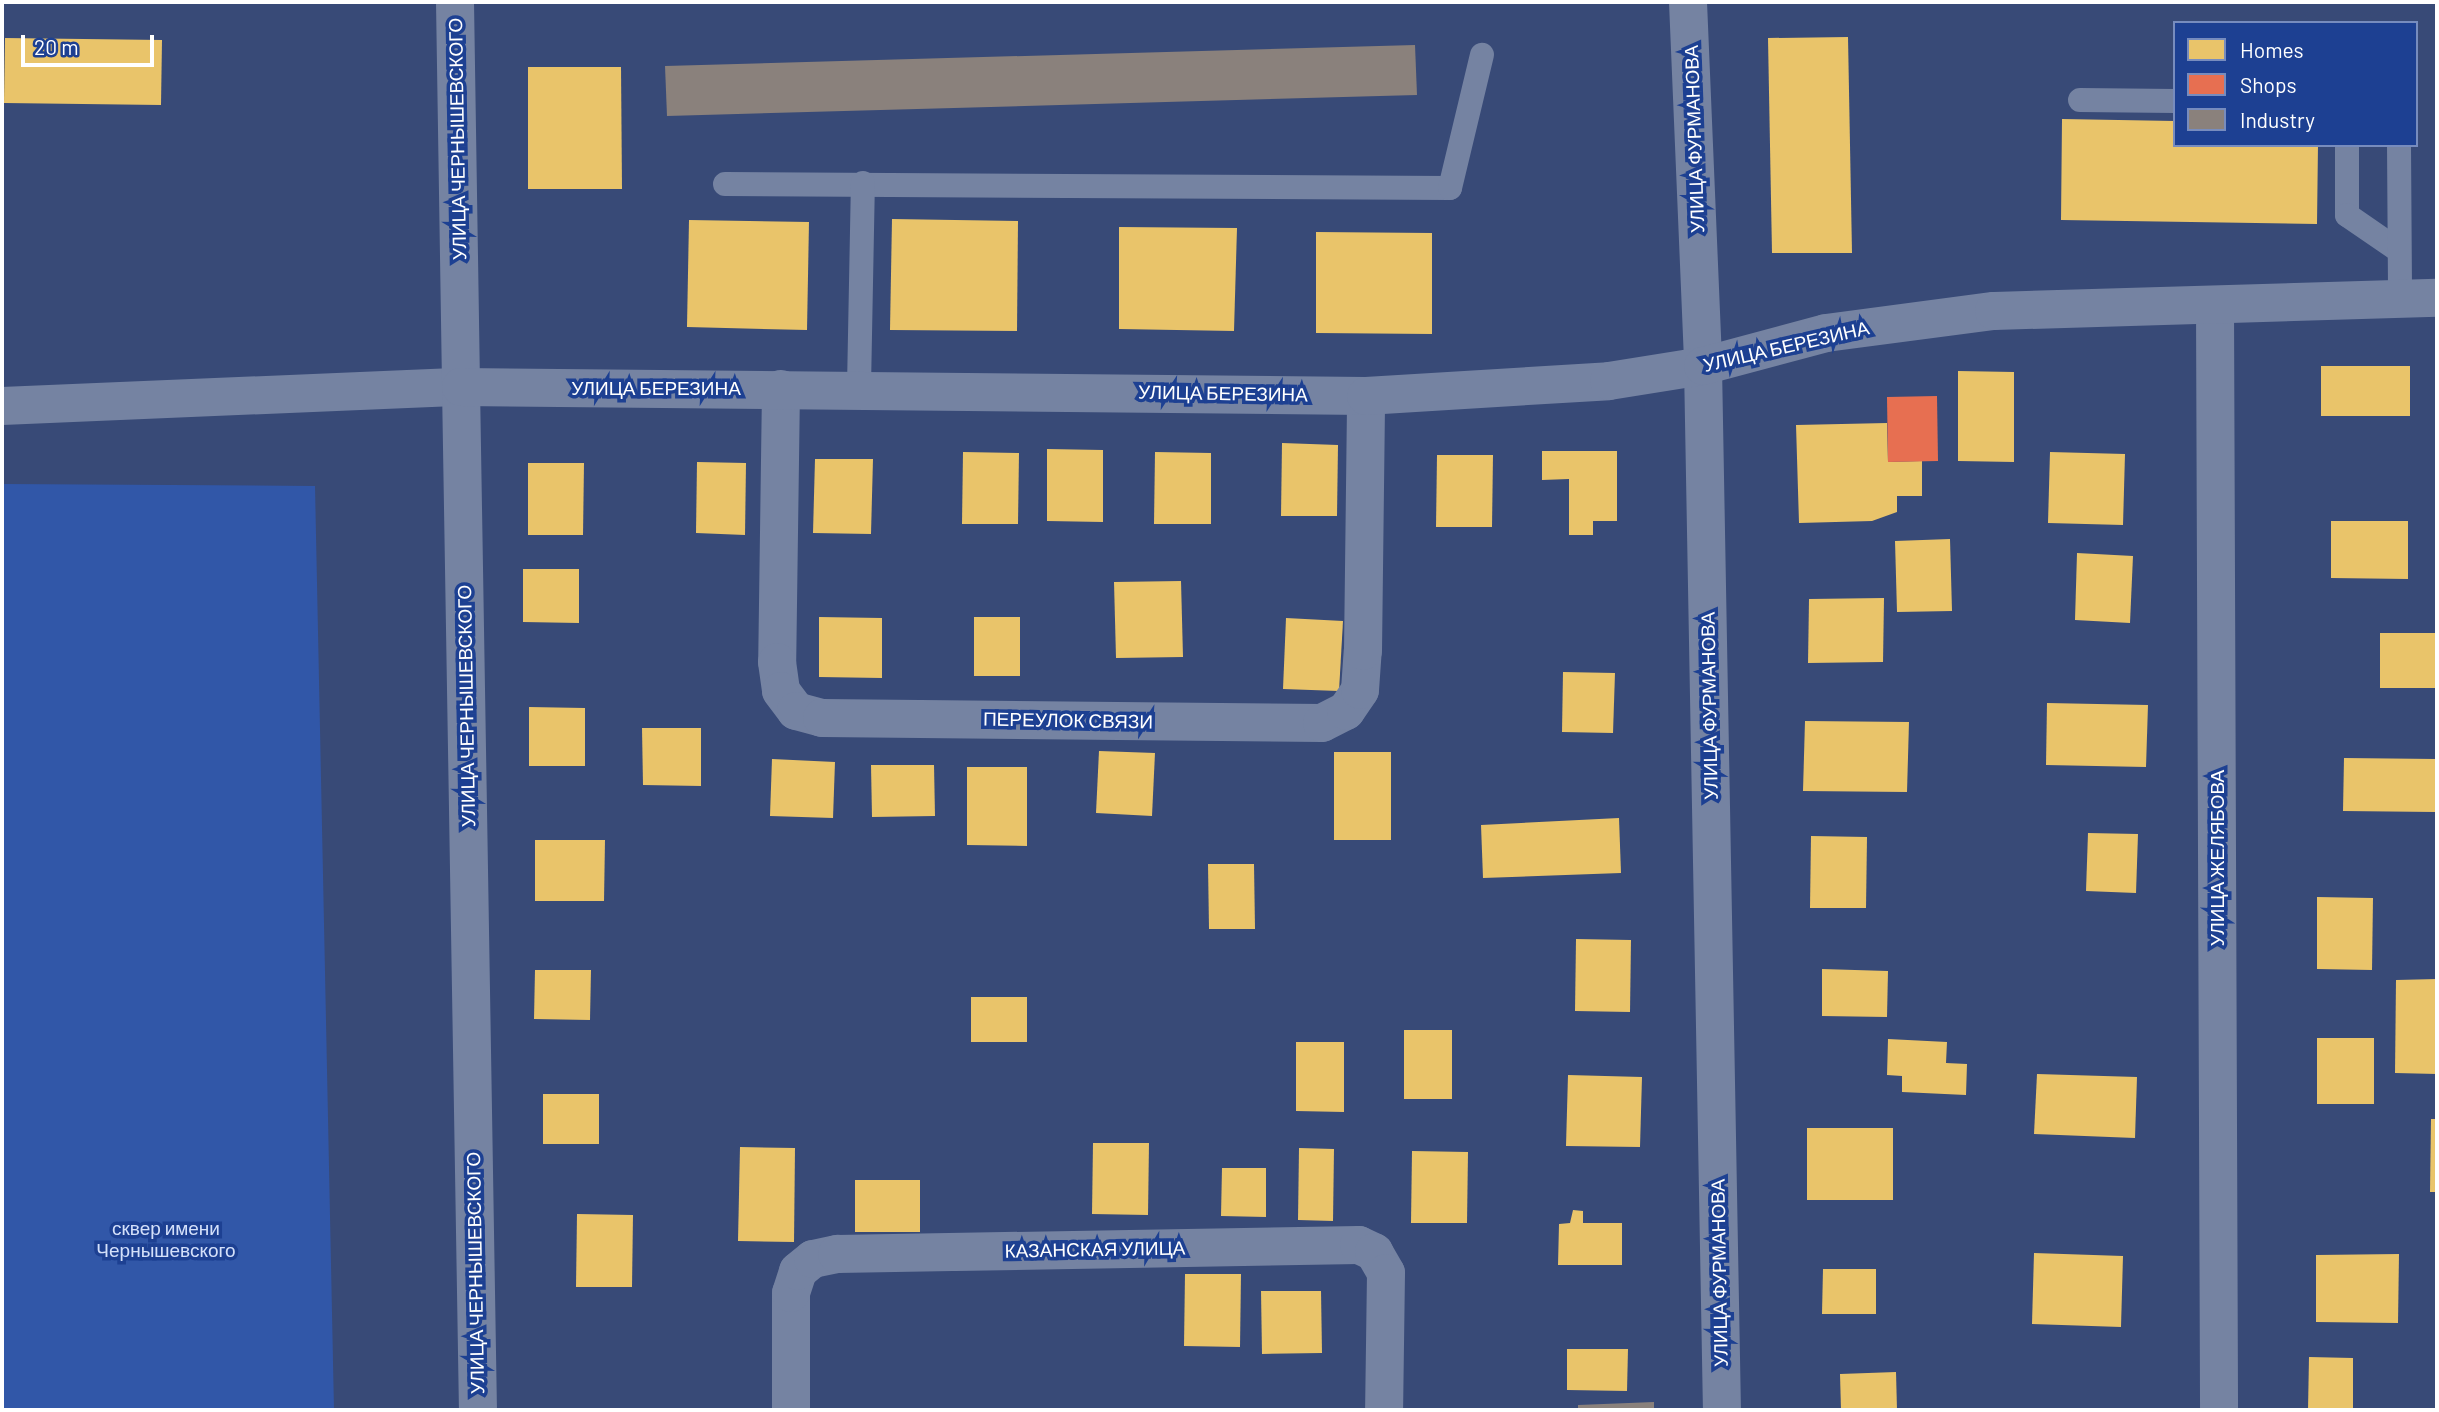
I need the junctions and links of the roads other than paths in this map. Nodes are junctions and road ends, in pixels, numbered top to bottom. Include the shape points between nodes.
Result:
1 (455, 2) edge
2 (1688, 2) edge
3 (1482, 55) dead end
4 (2080, 100) dead end
5 (2173, 101) edge
6 (2347, 147) edge
7 (2399, 147) edge
8 (863, 183) junction
9 (724, 184) dead end
10 (2398, 250) junction
11 (2400, 298) junction
12 (2437, 298) edge
13 (2215, 306) junction
14 (1703, 366) junction
15 (461, 387) junction
16 (859, 387) junction
17 (781, 389) junction
18 (1366, 396) junction
19 (2, 406) edge
20 (478, 1410) edge
21 (791, 1410) edge
22 (1384, 1410) edge
23 (1722, 1410) edge
24 (2218, 1410) edge

1 - 15 street, УЛИЦА ЧЕРНЫШЕВСКОГО
2 - 14 street, УЛИЦА ФУРМАНОВА
3 - 8 lane via 1450,188
4 - 5 lane
6 - 10 lane via 2347,215
7 - 10 lane
8 - 9 lane
8 - 16 lane
10 - 11 lane
11 - 12 street, УЛИЦА БЕРЕЗИНА
11 - 13 street, УЛИЦА БЕРЕЗИНА
13 - 14 street, УЛИЦА БЕРЕЗИНА via 1994,311 1891,323 1826,333
13 - 24 street, УЛИЦА ЖЕЛЯБОВА
14 - 18 street, УЛИЦА БЕРЕЗИНА via 1609,381
14 - 23 street, УЛИЦА ФУРМАНОВА
15 - 17 street, УЛИЦА БЕРЕЗИНА
15 - 19 street, УЛИЦА БЕРЕЗИНА
15 - 20 street, УЛИЦА ЧЕРНЫШЕВСКОГО
16 - 17 street, УЛИЦА БЕРЕЗИНА
16 - 18 street, УЛИЦА БЕРЕЗИНА
17 - 18 street, ПЕРЕУЛОК СВЯЗИ via 777,662 781,691 796,711 822,718 1322,723 1346,711 1360,690 1363,651
21 - 22 street, КАЗАНСКАЯ УЛИЦА via 791,1293 798,1271 813,1259 836,1254 1359,1245 1374,1252 1386,1273

